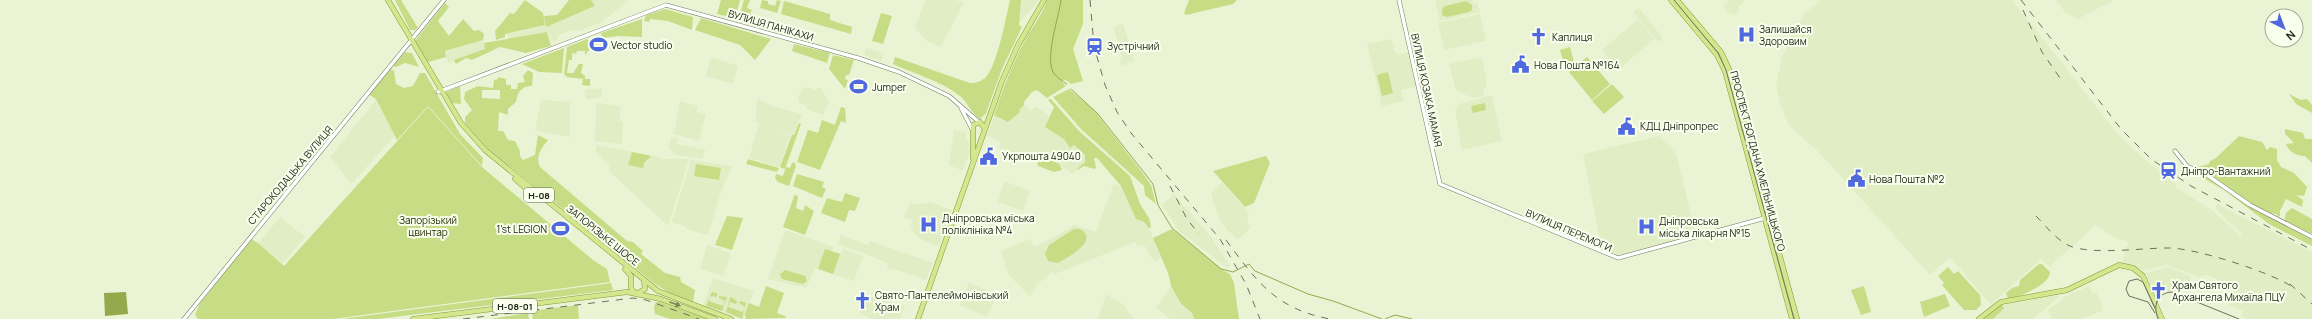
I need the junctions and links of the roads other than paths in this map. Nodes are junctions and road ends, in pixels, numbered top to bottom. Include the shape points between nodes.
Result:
1 (385, 0) edge
2 (388, 0) edge
3 (444, 0) edge
4 (1044, 0) edge
5 (1047, 0) edge
6 (1399, 0) edge
7 (1671, 0) edge
8 (1677, 0) edge
9 (1039, 10) junction
10 (411, 41) junction
11 (440, 91) junction
12 (995, 101) junction
13 (960, 105) junction
14 (980, 122) junction
15 (972, 129) junction
16 (985, 131) junction
17 (2175, 151) dead end
18 (973, 163) junction
19 (1440, 184) joint
20 (1765, 218) junction
21 (578, 229) junction
22 (2312, 237) edge
23 (642, 280) junction
24 (631, 284) junction
25 (616, 293) junction
26 (636, 293) junction
27 (184, 319) edge
28 (413, 319) edge
29 (715, 319) edge
30 (731, 319) edge
31 (918, 319) edge
32 (1792, 319) edge
33 (1797, 319) edge
34 (1979, 319) edge
35 (2162, 319) edge

1 - 10 main road, ЗАПОРІЗЬКЕ ШОСЕ / Н-08
2 - 10 main road, ЗАПОРІЗЬКЕ ШОСЕ / Н-08
3 - 10 street, СТАРОКОДАЦЬКА ВУЛИЦЯ
4 - 9 main road
5 - 9 main road
6 - 19 street, ВУЛИЦЯ КОЗАКА МАМАЯ
7 - 20 main road, ПРОСПЕКТ БОГДАНА ХМЕЛЬНИЦЬКОГО via 1717,55 1723,68
8 - 33 main road, ПРОСПЕКТ БОГДАНА ХМЕЛЬНИЦЬКОГО via 1720,52 1729,69
9 - 12 main road via 1014,52
10 - 11 main road, ЗАПОРІЗЬКЕ ШОСЕ / Н-08
10 - 27 street, СТАРОКОДАЦЬКА ВУЛИЦЯ
11 - 13 street, ВУЛИЦЯ ПАНІКАХИ via 666,5 880,65 936,89
11 - 21 main road, ЗАПОРІЗЬКЕ ШОСЕ / Н-08 via 464,128 484,151
12 - 14 main road via 987,117
12 - 16 main road, ВУЛИЦЯ ПАНІКАХИ
13 - 14 street, ВУЛИЦЯ ПАНІКАХИ
13 - 15 street, ВУЛИЦЯ ПАНІКАХИ
14 - 15 main road via 974,124
14 - 16 main road via 984,125
15 - 16 main road via 979,135
15 - 18 main road, ВУЛИЦЯ ПАНІКАХИ
16 - 18 main road, ВУЛИЦЯ ПАНІКАХИ
17 - 22 street via 2187,166 2207,175 2250,205
18 - 31 main road, ВУЛИЦЯ ПАНІКАХИ
19 - 20 street, ВУЛИЦЯ ПЕРЕМОГИ via 1618,258
20 - 32 main road, ПРОСПЕКТ БОГДАНА ХМЕЛЬНИЦЬКОГО
21 - 23 main road, ЗАПОРІЗЬКЕ ШОСЕ / Н-08
21 - 24 main road, ЗАПОРІЗЬКЕ ШОСЕ / Н-08 via 629,272
23 - 24 main road via 635,279
23 - 26 main road via 645,289
23 - 30 main road, ЗАПОРІЗЬКЕ ШОСЕ / Н-08 via 665,295
24 - 25 main road, Н-08-01
24 - 26 main road, ЗАПОРІЗЬКЕ ШОСЕ / Н-08
25 - 26 main road, Н-08-01
25 - 28 main road, Н-08-01
26 -> 29 main road via 661,299
34 - 35 main road via 2001,302 2067,290 2114,266 2133,268 2146,280

